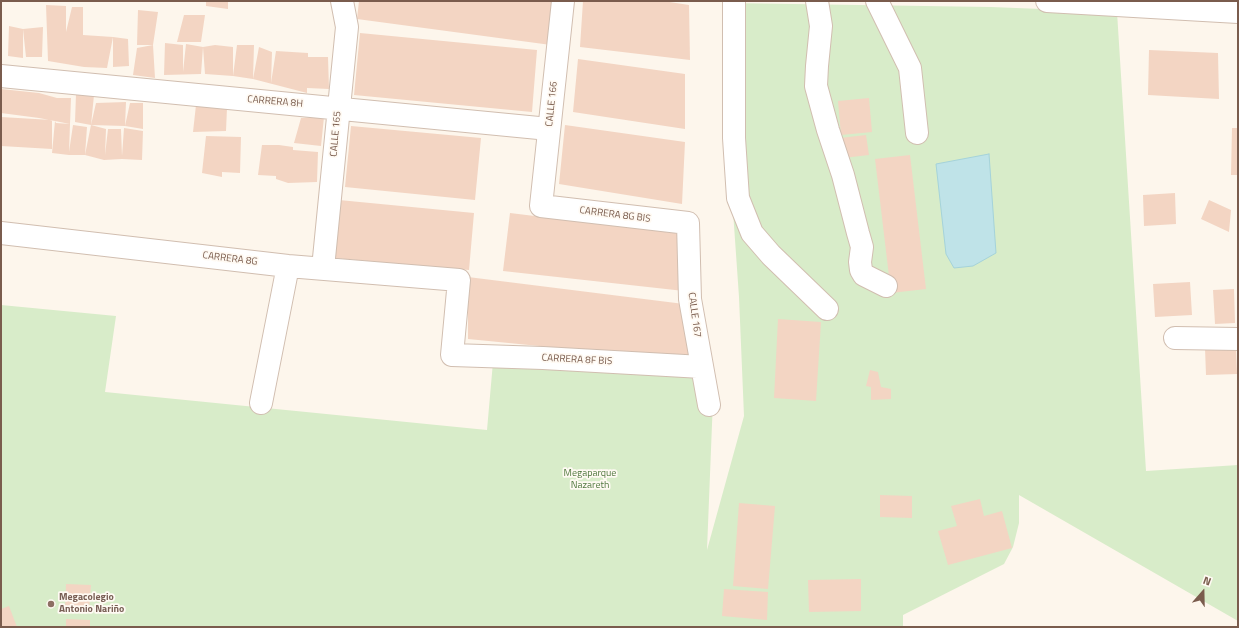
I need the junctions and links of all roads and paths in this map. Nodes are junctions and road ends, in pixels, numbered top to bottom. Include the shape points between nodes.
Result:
1 (342, 1) edge
2 (563, 1) edge
3 (734, 1) edge
4 (817, 1) edge
5 (877, 1) edge
6 (1047, 1) edge
7 (1238, 12) edge
8 (1, 76) edge
9 (338, 108) junction
10 (549, 129) junction
11 (917, 132) dead end
12 (541, 206) joint
13 (688, 223) joint
14 (1, 233) edge
15 (288, 266) junction
16 (323, 268) junction
17 (886, 286) dead end
18 (827, 309) dead end
19 (1175, 338) dead end
20 (1238, 339) edge
21 (452, 355) joint
22 (702, 367) junction
23 (261, 403) dead end
24 (709, 405) dead end

1 - 9 street, CALLE 165 via 347,27
2 - 10 street, CALLE 166
3 - 18 street via 734,138 738,198 752,233
4 - 17 street via 821,26 816,86 862,247 861,270 864,275
5 - 11 street via 910,68
6 - 7 street
8 - 9 street, CARRERA 8H
9 - 10 street, CARRERA 8H
9 - 16 street, CALLE 165
10 - 12 street, CALLE 166
12 - 13 street, CARRERA 8G BIS
13 - 22 street, CALLE 167 via 690,299
14 - 15 street, CARRERA 8G
15 - 16 street, CARRERA 8G
15 - 23 street
16 - 21 street, CARRERA 8G via 459,280
19 - 20 street
21 - 22 street, CARRERA 8F BIS
22 - 24 street, CALLE 167

